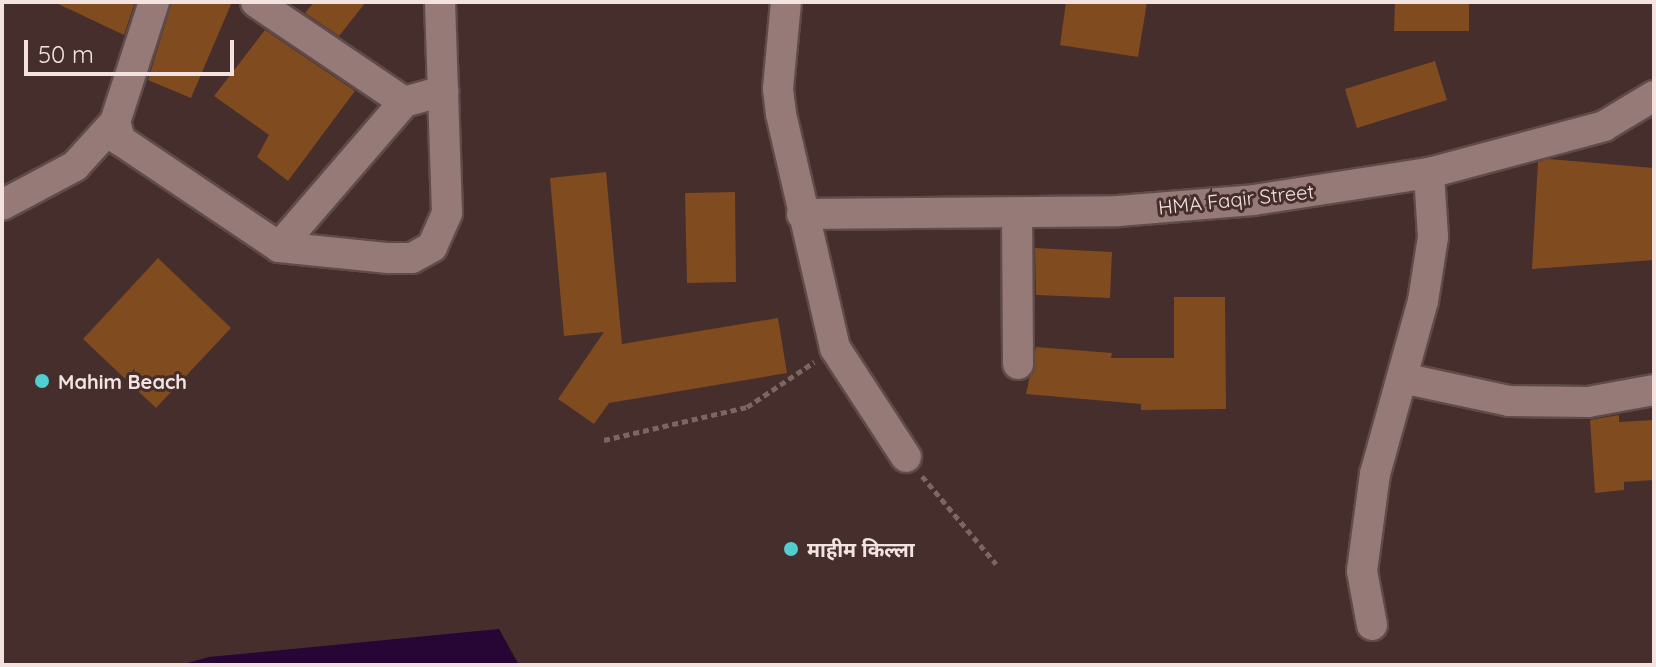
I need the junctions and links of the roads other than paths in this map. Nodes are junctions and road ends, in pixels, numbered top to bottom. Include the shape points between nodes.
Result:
1 (154, 2) edge
2 (256, 2) edge
3 (440, 2) edge
4 (786, 2) edge
5 (443, 91) junction
6 (1654, 96) edge
7 (404, 102) junction
8 (115, 122) junction
9 (1429, 173) junction
10 (2, 205) edge
11 (802, 214) junction
12 (1017, 214) junction
13 (279, 247) junction
14 (1018, 364) dead end
15 (1402, 378) junction
16 (1654, 390) edge
17 (906, 457) road end
18 (1372, 625) dead end

1 - 8 street
2 - 7 street
3 - 5 street
4 - 11 street via 778,89
5 - 7 street
5 - 13 street via 447,213 432,247 412,258 388,258
6 - 9 street, HMA Faqir Street via 1604,126
7 - 13 street
8 - 10 street via 75,166
8 - 13 street via 120,140 132,152
9 - 12 street, HMA Faqir Street via 1254,200
9 - 15 street via 1433,237
11 - 12 street, HMA Faqir Street
11 - 17 street via 835,348
12 - 14 street
15 - 16 street via 1509,401 1588,402
15 - 18 street via 1375,474 1362,571

